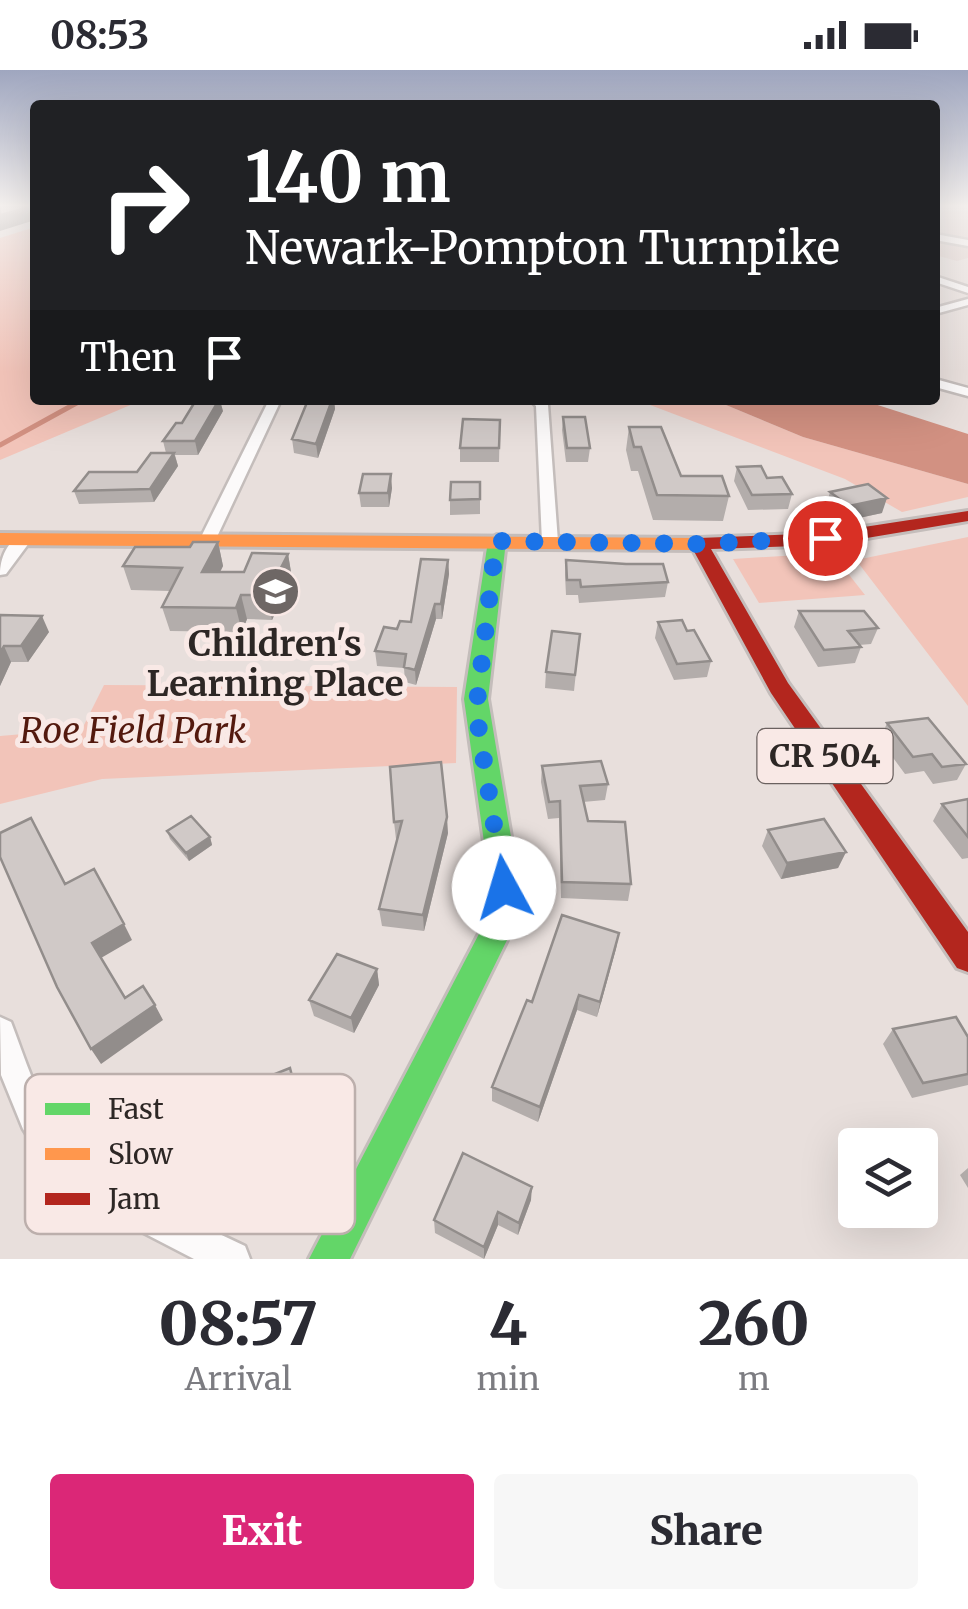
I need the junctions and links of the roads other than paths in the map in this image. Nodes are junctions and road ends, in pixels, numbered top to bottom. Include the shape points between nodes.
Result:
1 (940, 282) edge
2 (968, 290) edge
3 (968, 302) edge
4 (940, 310) edge
5 (940, 383) edge
6 (966, 390) edge
7 (273, 405) edge
8 (542, 405) edge
9 (968, 516) edge
10 (12, 539) edge
11 (208, 539) junction
12 (496, 541) junction
13 (550, 542) junction
14 (699, 544) junction
15 (0, 570) edge
16 (968, 958) edge
17 (0, 1032) edge
18 (25, 1095) edge
19 (355, 1210) edge
20 (185, 1234) edge
21 (343, 1234) edge
22 (232, 1259) edge
23 (330, 1259) edge

1 - 2 street
3 - 4 street
5 - 6 street
7 - 11 street
8 - 13 street
9 - 14 main road via 825,538
10 - 11 main road
10 - 15 street
11 - 12 main road
12 - 13 main road
12 - 19 main road via 476,711 503,859 502,908 495,934
13 - 14 main road
14 - 16 main road, CR 504 via 779,687
17 - 18 street
20 - 22 street
21 - 23 main road

